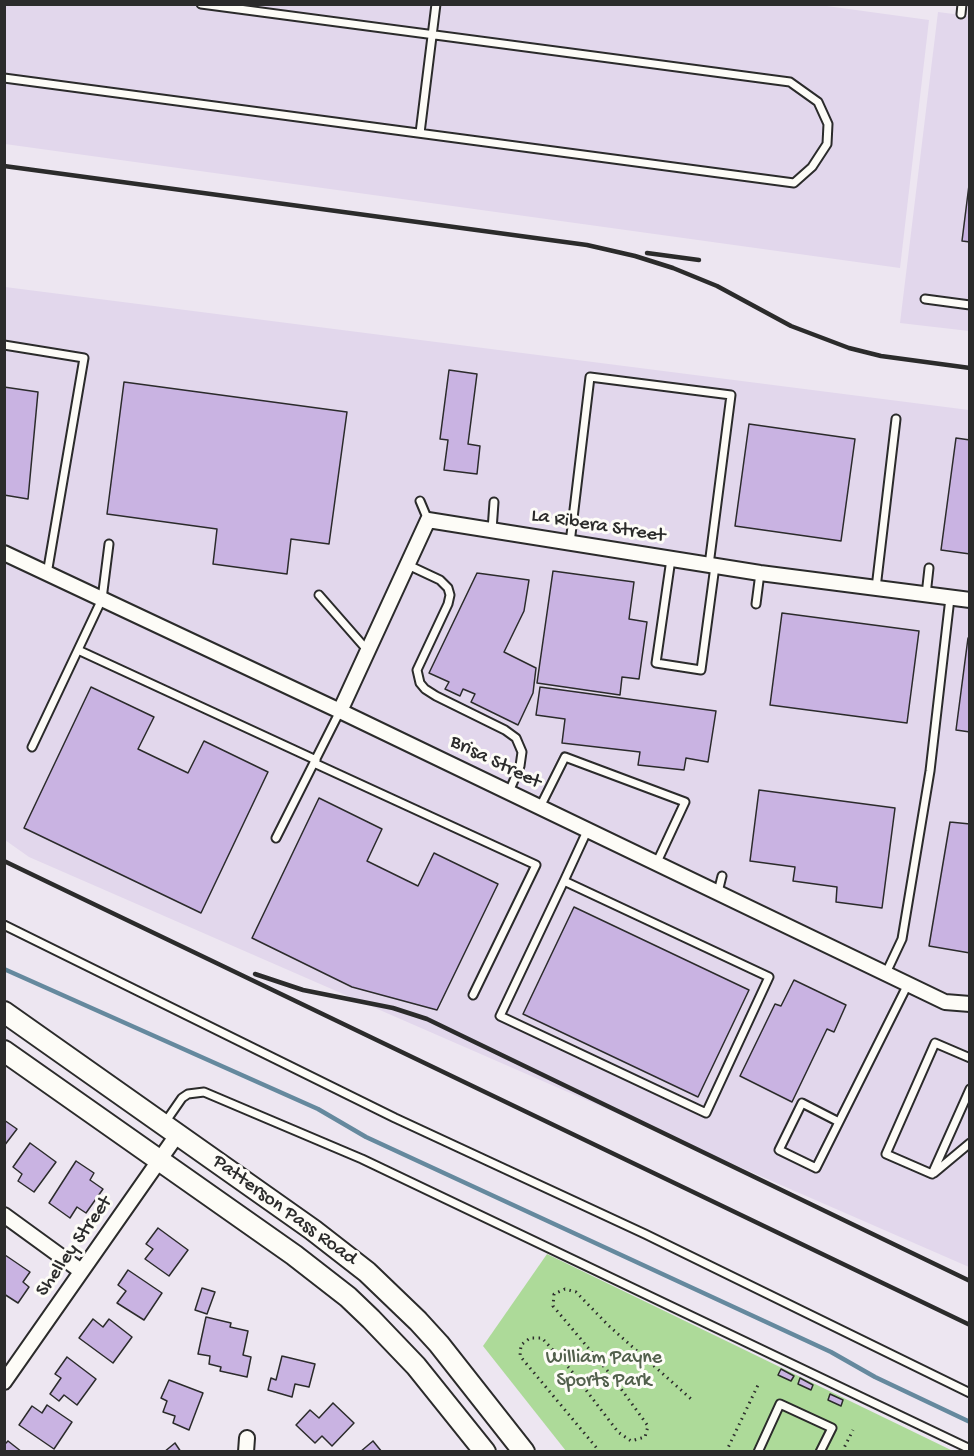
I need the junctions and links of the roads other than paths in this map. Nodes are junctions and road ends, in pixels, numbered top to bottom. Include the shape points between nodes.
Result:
1 (201, 4) edge
2 (436, 4) edge
3 (963, 4) edge
4 (961, 14) dead end
5 (432, 36) junction
6 (4, 78) edge
7 (420, 133) junction
8 (925, 299) dead end
9 (969, 305) edge
10 (4, 345) edge
11 (896, 418) dead end
12 (420, 501) dead end
13 (494, 502) dead end
14 (428, 520) junction
15 (492, 530) junction
16 (570, 543) junction
17 (109, 544) dead end
18 (4, 553) edge
19 (671, 559) junction
20 (408, 565) junction
21 (712, 565) junction
22 (929, 568) dead end
23 (760, 573) junction
24 (47, 574) junction
25 (876, 588) junction
26 (319, 595) dead end
27 (926, 595) junction
28 (102, 598) junction
29 (950, 598) junction
30 (969, 600) edge
31 (756, 604) dead end
32 (78, 650) junction
33 (368, 651) junction
34 (340, 711) junction
35 (32, 747) dead end
36 (315, 762) junction
37 (509, 792) junction
38 (540, 807) junction
39 (588, 829) junction
40 (276, 838) dead end
41 (657, 862) junction
42 (722, 876) dead end
43 (564, 881) junction
44 (718, 892) junction
45 (4, 925) edge
46 (886, 973) junction
47 (908, 984) junction
48 (473, 995) dead end
49 (969, 1004) edge
50 (4, 1012) edge
51 (4, 1051) edge
52 (969, 1058) edge
53 (969, 1089) edge
54 (839, 1122) junction
55 (170, 1130) junction
56 (969, 1143) edge
57 (160, 1160) junction
58 (932, 1174) junction
59 (4, 1215) edge
60 (81, 1270) junction
61 (4, 1382) edge
62 (969, 1393) edge
63 (969, 1449) edge
64 (485, 1452) edge
65 (524, 1452) edge
66 (758, 1452) edge
67 (820, 1452) edge

1 - 5 lane
2 - 5 lane
3 - 4 lane
5 - 7 lane
5 - 7 lane via 790,82 818,102 828,124 827,144 812,167 794,183
6 - 7 lane
8 - 9 lane
10 - 24 lane via 84,357
11 - 25 lane
12 - 14 lane
13 - 15 lane
14 - 15 street, La Ribera Street
14 - 20 street
15 - 16 street, La Ribera Street
16 - 19 street, La Ribera Street
16 - 21 lane via 590,377 731,395
17 - 28 lane
18 - 24 street, Brisa Street
19 - 21 street, La Ribera Street
19 - 21 lane via 656,663 701,669
20 - 33 street
20 - 37 lane via 440,580 450,595 417,670 420,683 436,696 516,738 522,752
21 - 23 street, La Ribera Street
22 - 27 lane
23 - 25 street, La Ribera Street
23 - 31 lane
24 - 28 street, Brisa Street
25 - 27 street, La Ribera Street
26 - 33 lane
27 - 29 street, La Ribera Street
28 - 32 lane
28 - 34 street, Brisa Street
29 - 30 street, La Ribera Street
29 - 46 lane via 930,771 902,939
32 - 35 lane
32 - 36 lane
33 - 34 street
34 - 36 lane
34 - 37 street, Brisa Street
36 - 40 lane
36 - 48 lane via 536,865
37 - 38 street, Brisa Street
38 - 39 street, Brisa Street
38 - 41 lane via 565,757 685,802
39 - 41 street, Brisa Street
39 - 43 lane
41 - 44 street, Brisa Street
42 - 44 lane
43 - 43 lane via 500,1016 706,1113 769,977
44 - 46 street, Brisa Street
45 - 62 lane via 395,1118 645,1234
46 - 47 street, Brisa Street
47 - 49 street, Brisa Street via 945,1002
47 - 54 lane
50 - 55 main road, Patterson Pass Road
51 - 57 main road, Patterson Pass Road
52 - 58 lane via 935,1043 886,1154
53 - 58 lane
54 - 54 lane via 816,1168 778,1150 802,1103
55 - 57 street, Shelley Street
55 - 63 lane via 182,1098 204,1092 372,1164
55 - 65 main road, Patterson Pass Road via 331,1243 392,1295 439,1344
56 - 58 lane
57 - 60 street, Shelley Street
57 - 64 main road, Patterson Pass Road via 356,1304 416,1365
59 - 60 street
60 - 61 street, Shelley Street
66 - 67 lane via 780,1404 832,1428

